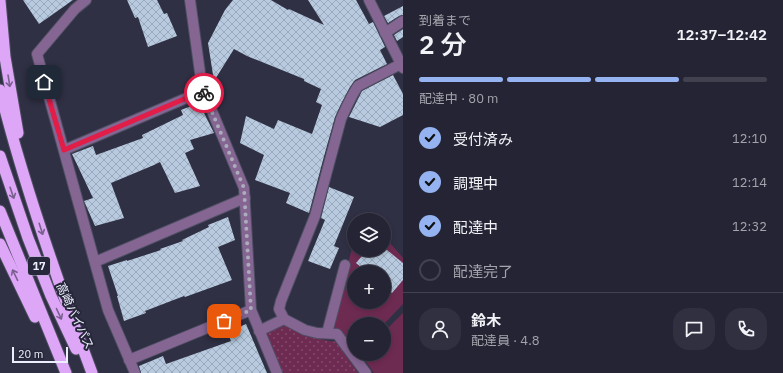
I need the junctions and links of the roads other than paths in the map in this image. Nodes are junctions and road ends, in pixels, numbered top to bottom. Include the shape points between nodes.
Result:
1 (0, 0) edge
2 (86, 0) edge
3 (190, 0) edge
4 (369, 0) edge
5 (403, 21) edge
6 (385, 33) junction
7 (402, 66) edge
8 (0, 90) edge
9 (203, 91) junction
10 (64, 150) junction
11 (0, 156) edge
12 (29, 192) junction
13 (245, 198) junction
14 (0, 211) edge
15 (0, 244) edge
16 (95, 262) junction
17 (345, 265) dead end
18 (251, 310) junction
19 (284, 318) junction
20 (259, 330) junction
21 (327, 333) junction
22 (129, 360) junction
23 (62, 373) edge
24 (66, 373) edge
25 (87, 373) edge
26 (92, 373) edge
27 (135, 373) edge
28 (277, 373) edge
29 (366, 373) edge

1 -> 12 highway via 5,57
2 - 10 street via 75,9 37,54
3 - 9 street
4 - 6 street
5 - 6 street
6 - 7 street
7 - 19 street via 358,86 344,110 315,216 281,302 279,309
8 - 12 highway
9 - 10 street
9 - 13 street via 244,188
10 - 16 street
11 -> 25 highway, 高崎バイパス / 17 via 51,296
12 -> 26 highway
13 - 16 street
13 - 18 street
14 - 24 highway, 17
23 -> 15 highway
16 - 22 street via 108,310
17 - 21 street
18 - 20 street
18 - 22 street
19 - 20 street
19 - 21 street via 305,330
20 - 28 street
21 - 29 street via 337,334
22 - 27 street

